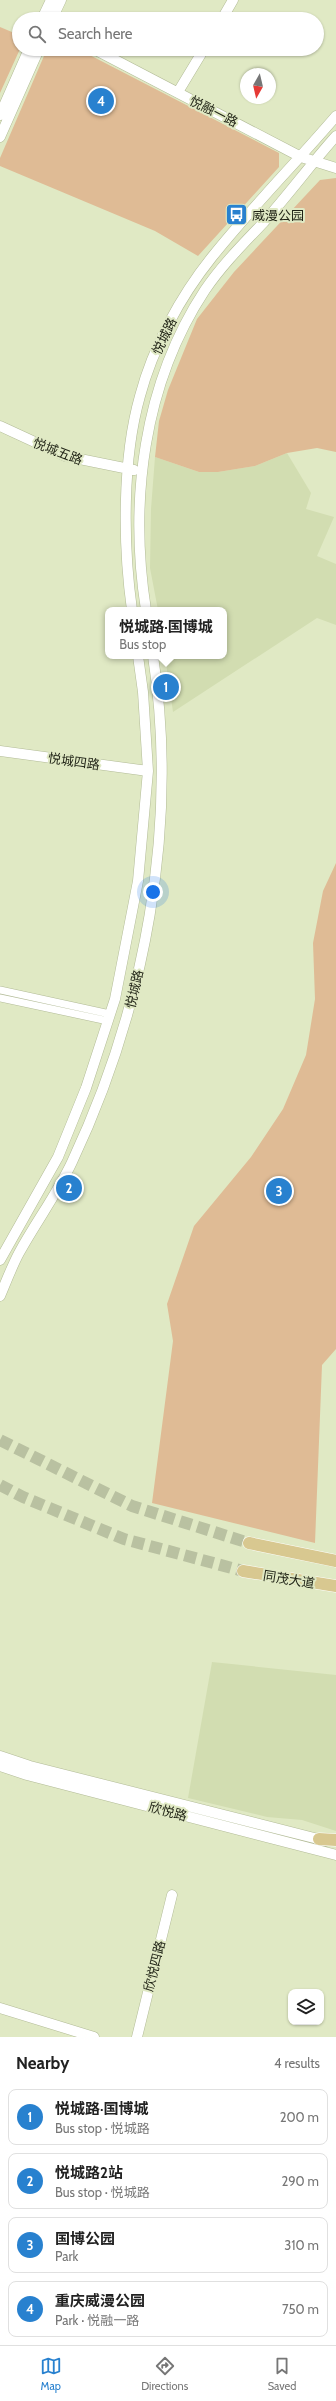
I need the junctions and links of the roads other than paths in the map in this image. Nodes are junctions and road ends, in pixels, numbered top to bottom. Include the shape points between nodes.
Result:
1 (51, 0) edge
2 (60, 0) edge
3 (233, 0) edge
4 (45, 12) edge
5 (55, 12) edge
6 (226, 12) edge
7 (26, 56) edge
8 (36, 56) edge
9 (108, 56) edge
10 (200, 56) edge
11 (178, 92) junction
12 (0, 116) edge
13 (336, 116) edge
14 (336, 136) edge
15 (0, 137) edge
16 (301, 156) junction
17 (314, 161) junction
18 (336, 168) edge
19 (0, 426) edge
20 (128, 469) junction
21 (142, 471) junction
22 (132, 607) edge
23 (146, 607) edge
24 (138, 659) edge
25 (153, 659) edge
26 (0, 751) edge
27 (148, 771) junction
28 (0, 990) edge
29 (0, 998) edge
30 (109, 1017) junction
31 (3, 1248) edge
32 (0, 1260) edge
33 (0, 1296) edge
34 (249, 1543) tunnel mouth
35 (336, 1561) edge
36 (242, 1571) tunnel mouth
37 (336, 1586) edge
38 (0, 1756) edge
39 (0, 1766) edge
40 (319, 1839) junction
41 (336, 1840) edge
42 (336, 1844) edge
43 (336, 1855) edge
44 (172, 1894) dead end
45 (0, 2008) edge
46 (94, 2037) edge
47 (137, 2037) edge

1 - 4 main road
2 - 5 main road
3 - 6 main road
7 - 12 main road
8 - 15 main road
9 - 11 main road, 悦融一路
10 - 11 main road
11 - 16 main road, 悦融一路
13 - 16 main road, 悦城路
14 - 17 main road, 悦城路
16 - 17 main road, 悦融一路
16 - 20 main road, 悦城路 via 212,257 178,308 139,397
17 - 18 main road, 悦融一路
17 - 21 main road, 悦城路 via 222,266 190,313 163,372 154,403
19 - 20 main road, 悦城五路 via 65,456
20 - 21 main road, 悦城五路
20 - 22 main road, 悦城路 via 126,549
21 - 23 main road, 悦城路 via 139,550
24 - 27 main road, 悦城路
25 - 33 main road, 悦城路 via 161,720 162,773 155,885 131,1004 102,1093 71,1164 18,1254
26 - 27 main road, 悦城四路
27 - 30 main road, 悦城路 via 138,881
28 - 30 street
29 - 30 street
30 - 31 main road, 悦城路 via 86,1088 58,1157
31 - 32 main road, 悦城路
34 - 35 main road, 同茂大道
36 - 37 main road, 同茂大道
38 - 40 main road, 欣悦路 via 30,1766
39 - 43 main road, 欣悦路
40 - 41 main road
40 - 42 main road, 欣悦路
44 - 47 main road, 欣悦四路
45 - 46 main road

